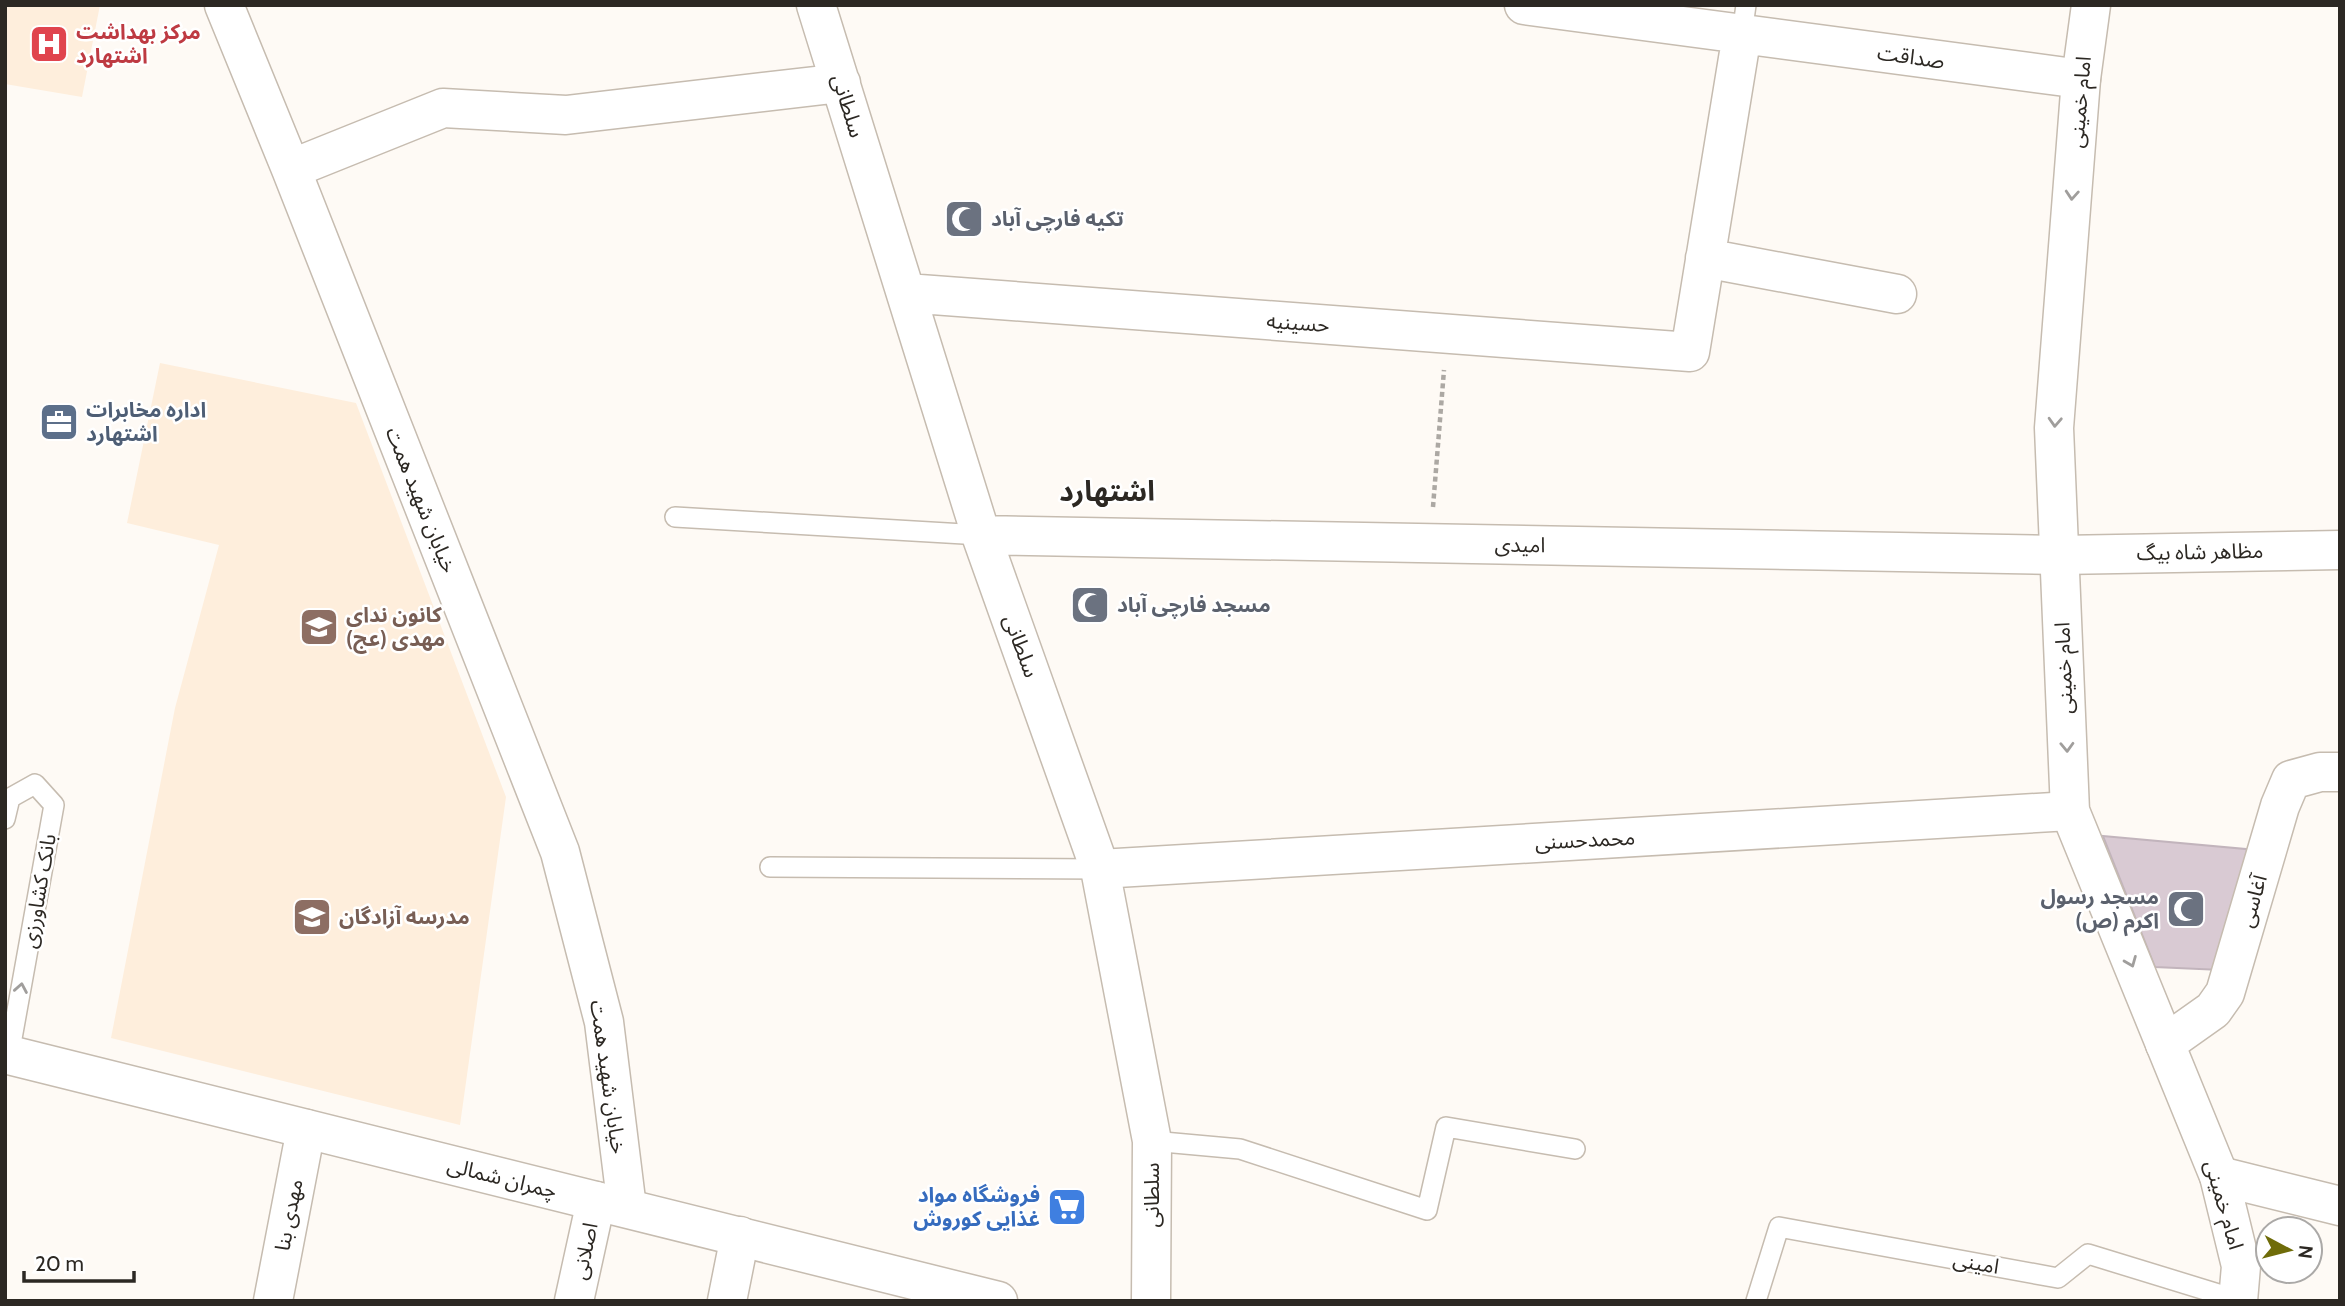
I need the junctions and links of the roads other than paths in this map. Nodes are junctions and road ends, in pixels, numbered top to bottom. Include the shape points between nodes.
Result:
1 (223, 5) edge
2 (816, 5) edge
3 (1524, 5) edge
4 (2091, 5) edge
5 (1744, 20) edge
6 (2081, 79) junction
7 (841, 83) junction
8 (291, 169) junction
9 (1705, 258) junction
10 (906, 293) junction
11 (1897, 294) dead end
12 (674, 517) dead end
13 (981, 535) junction
14 (2340, 550) edge
15 (2060, 555) junction
16 (2340, 772) edge
17 (2070, 811) junction
18 (5, 819) edge
19 (770, 867) dead end
20 (1100, 869) junction
21 (2165, 1044) junction
22 (7, 1063) edge
23 (306, 1129) junction
24 (1152, 1141) junction
25 (1575, 1149) dead end
26 (2220, 1176) junction
27 (611, 1205) junction
28 (2340, 1206) edge
29 (740, 1236) junction
30 (273, 1301) edge
31 (574, 1301) edge
32 (727, 1301) edge
33 (998, 1301) edge
34 (1151, 1301) edge
35 (1756, 1301) edge
36 (2238, 1301) edge

1 - 8 street, خیابان شهید همت
2 - 7 street, سلطانی
3 - 5 street, صداقت
4 - 6 street, امام خمینی
5 - 6 street, صداقت
5 - 9 street
6 -> 15 street, امام خمینی via 2054,428
7 - 8 street via 566,115 443,108
7 - 10 street, سلطانی
8 - 27 street, خیابان شهید همت via 560,852 604,1022
9 - 10 street, حسینیه via 1690,352
9 - 11 street
10 - 13 street, سلطانی
12 - 13 lane
13 - 15 street, امیدی
13 - 20 street, سلطانی
14 - 15 street, مظاهر شاه بیگ
15 -> 17 street, امام خمینی
16 - 21 street, آغاسی via 2291,780 2225,993 2213,1010
17 - 20 street, محمدحسنی
17 -> 21 street, امام خمینی
22 -> 18 lane, بانک کشاورزی via 54,806 35,783 10,798
19 - 20 lane
20 - 24 street, سلطانی
21 - 26 street, امام خمینی
22 - 23 street, چمران شمالی
23 - 27 street, چمران شمالی
23 - 30 street, مهدی بنا
24 - 25 lane via 1240,1149 1427,1210 1446,1127
24 - 34 street, سلطانی
26 - 28 street
26 - 36 street, امام خمینی via 2241,1266
27 - 29 street, چمران شمالی
27 - 31 street, اصلانی
29 - 32 street
29 - 33 street, چمران شمالی
35 - 36 lane, امینی via 1779,1227 2058,1278 2088,1254

